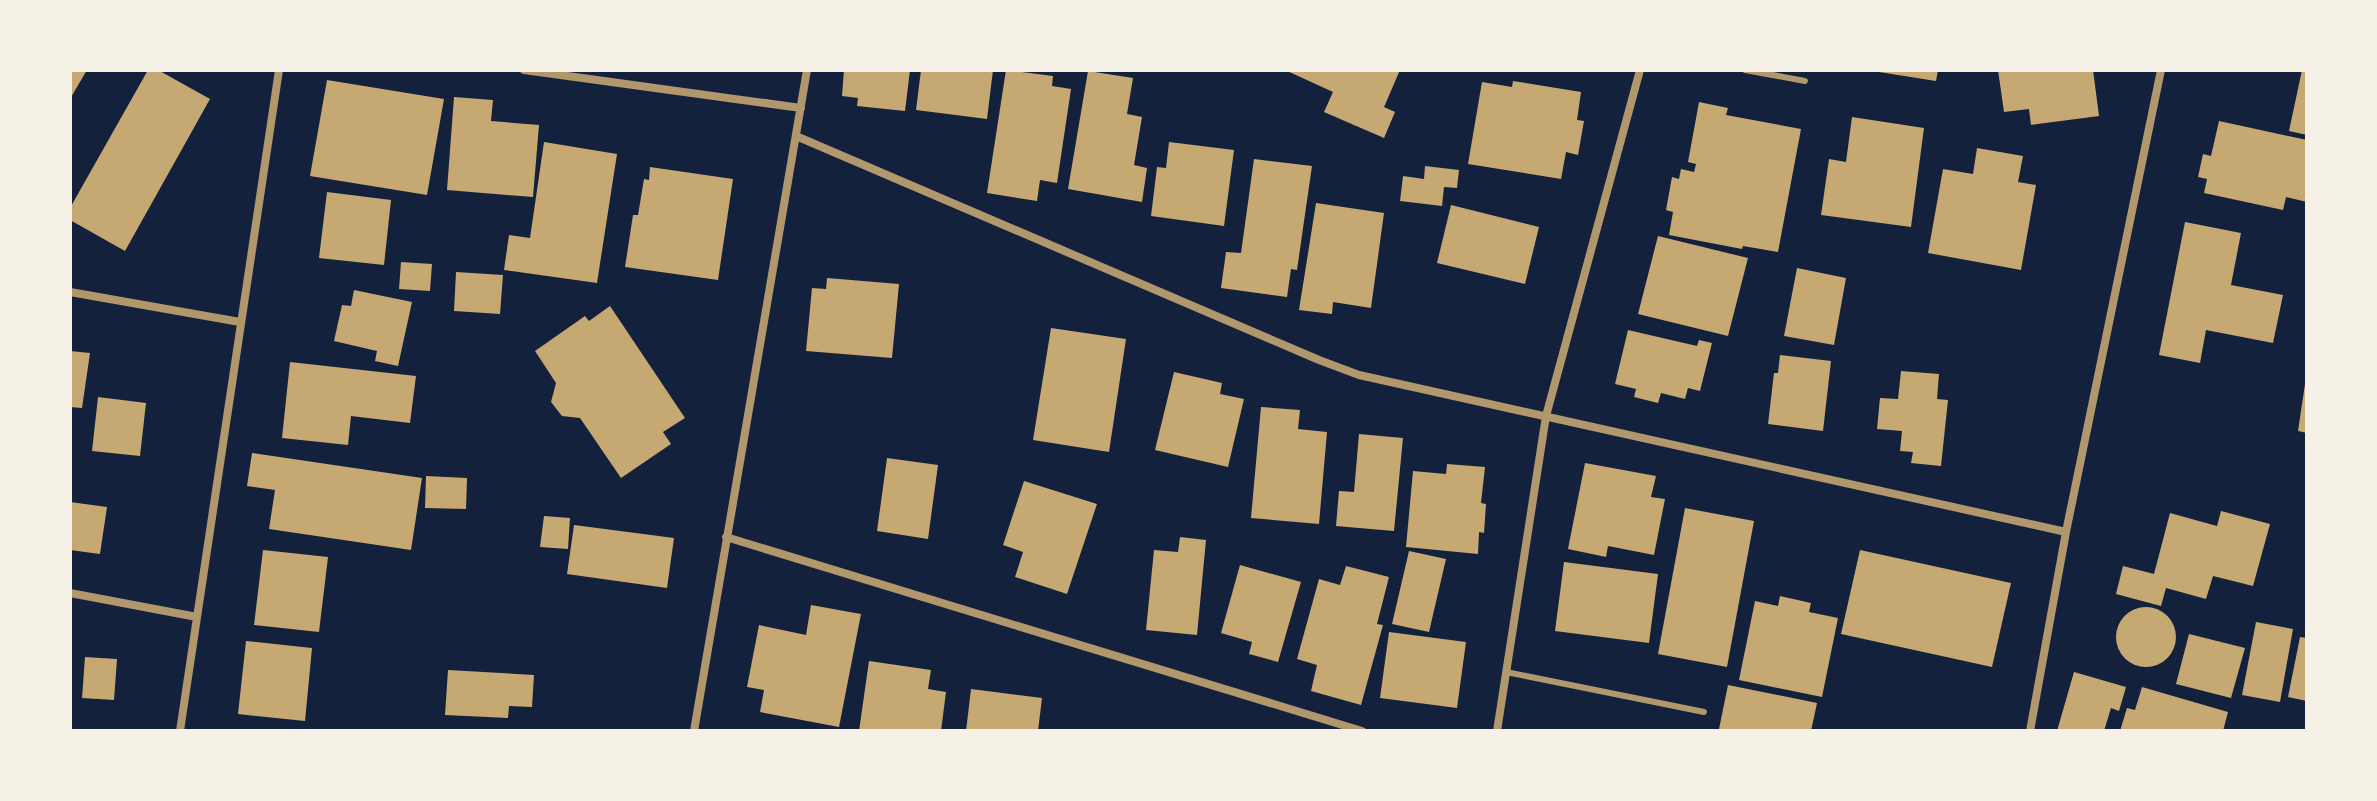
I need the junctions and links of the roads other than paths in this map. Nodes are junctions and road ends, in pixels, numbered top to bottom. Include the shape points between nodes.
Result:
1 (279, 70) edge
2 (524, 70) edge
3 (807, 70) edge
4 (1640, 70) edge
5 (1745, 70) edge
6 (2161, 70) edge
7 (1805, 81) dead end
8 (801, 108) junction
9 (796, 136) junction
10 (70, 292) edge
11 (240, 322) junction
12 (1546, 416) junction
13 (2066, 532) junction
14 (726, 537) junction
15 (70, 593) edge
16 (197, 617) junction
17 (1506, 672) junction
18 (1704, 712) dead end
19 (180, 731) edge
20 (694, 731) edge
21 (1362, 731) edge
22 (1497, 731) edge
23 (2030, 731) edge

1 - 11 street
2 - 8 street
3 - 8 street
4 - 12 street
5 - 7 lane
6 - 13 street
8 - 9 street
9 - 12 street via 1332,365
9 - 14 street
10 - 11 street
11 - 16 street
12 - 13 street
12 - 17 street
13 - 23 street
14 - 20 street
14 - 21 street
15 - 16 street
16 - 19 street
17 - 18 lane
17 - 22 street

